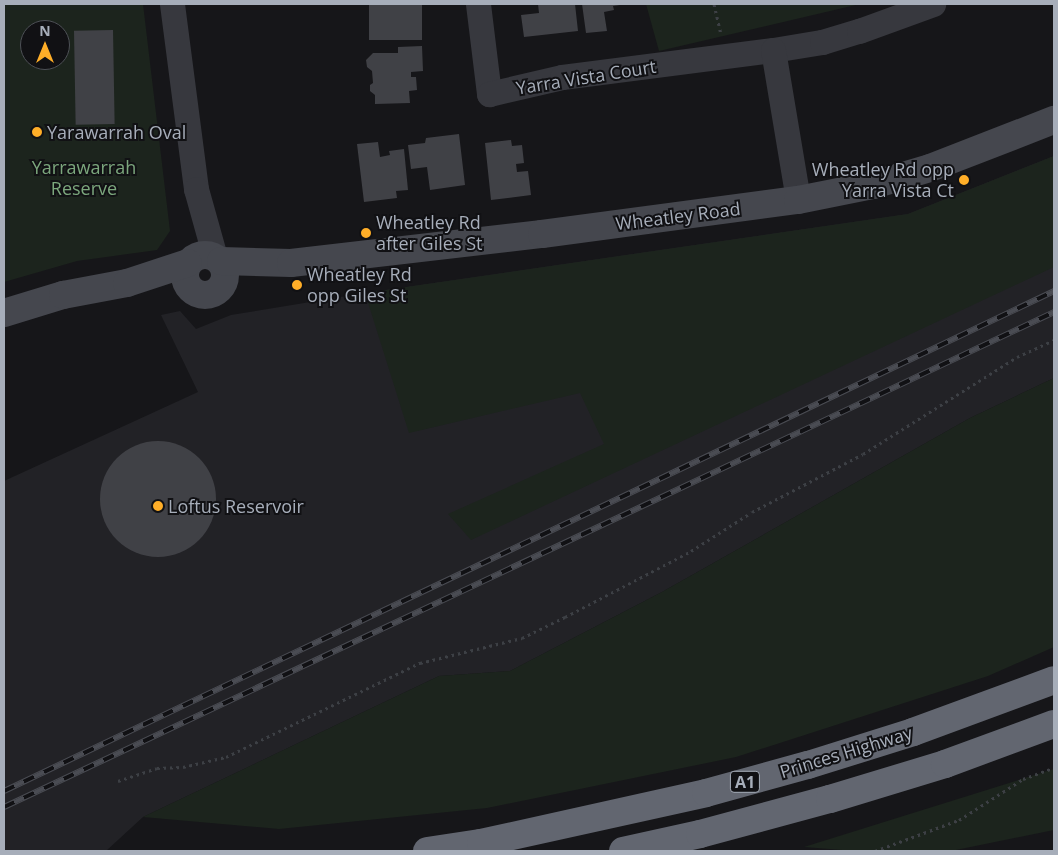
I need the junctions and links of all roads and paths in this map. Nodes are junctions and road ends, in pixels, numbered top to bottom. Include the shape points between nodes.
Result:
1 (172, 4) edge
2 (478, 4) edge
3 (714, 4) edge
4 (933, 4) edge
5 (773, 50) junction
6 (723, 56) junction
7 (1054, 120) edge
8 (798, 200) junction
9 (208, 264) junction
10 (127, 283) junction
11 (4, 313) edge
12 (1054, 340) edge
13 (1054, 680) edge
14 (1054, 724) edge
15 (1054, 768) edge
16 (118, 781) dead end
17 (428, 851) edge
18 (623, 851) edge
19 (875, 851) edge

1 - 9 street
2 - 6 street, Yarra Vista Court via 489,94 562,77
3 - 6 path
4 - 5 street, Yarra Vista Court via 822,42
5 - 6 street, Yarra Vista Court
5 - 8 street
7 - 8 street, Wheatley Road via 930,168 873,186
8 - 9 street, Wheatley Road via 291,263
9 - 10 street, Wheatley Road
9 - 10 street, Wheatley Road via 220,289 206,296 191,290
10 - 11 street, Wheatley Road via 63,295
12 - 16 path via 1017,357 863,454 752,512 692,551 522,638 420,663 226,756 183,767 158,768
13 - 17 highway, Princes Highway / A1 via 913,732 725,788 581,822
14 - 18 highway, A1 via 945,764 830,799
15 - 19 path via 1023,779 959,820

